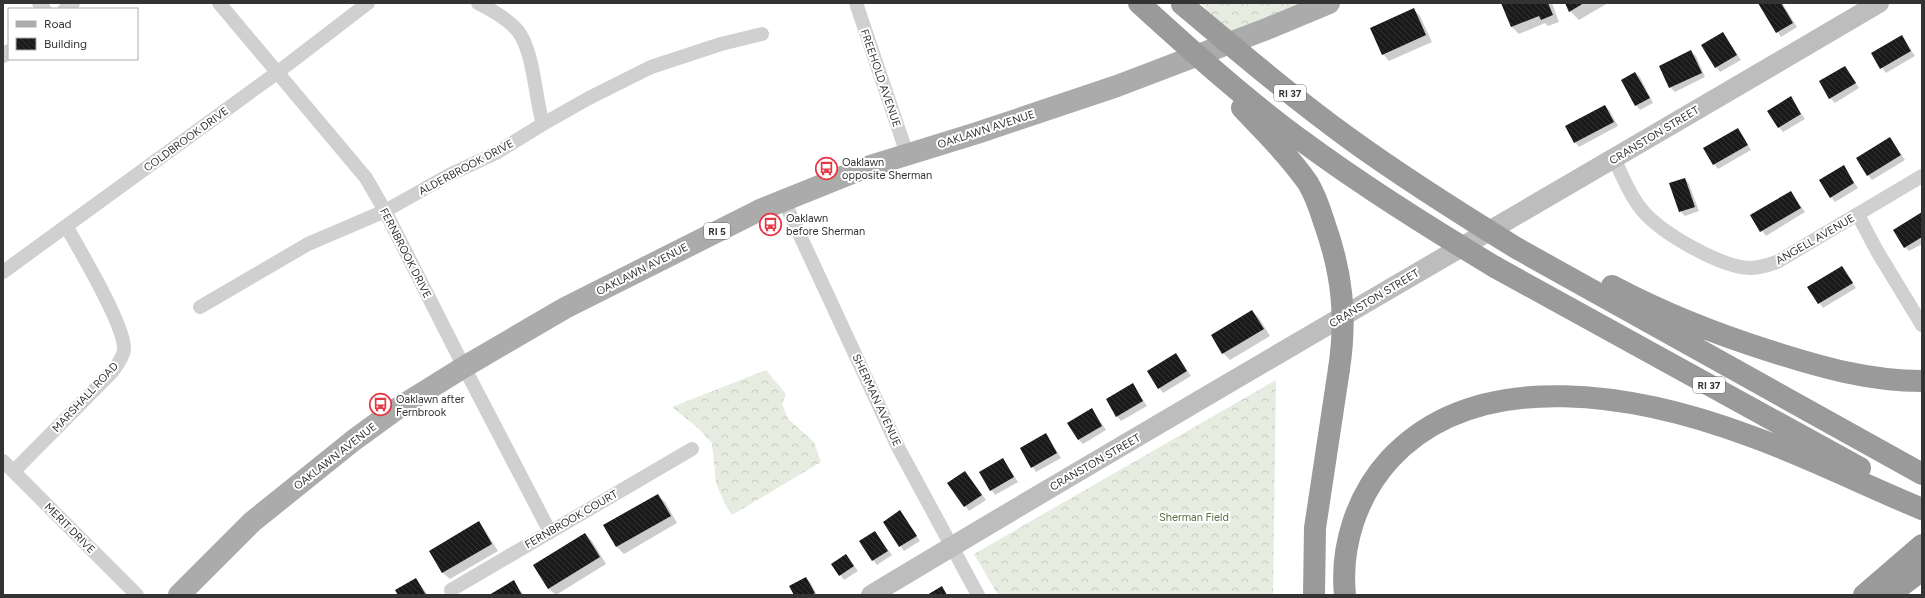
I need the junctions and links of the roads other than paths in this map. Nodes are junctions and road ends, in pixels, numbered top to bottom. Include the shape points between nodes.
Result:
1 (219, 3) edge
2 (368, 3) edge
3 (478, 3) edge
4 (856, 3) edge
5 (1139, 3) edge
6 (1182, 3) edge
7 (1329, 3) edge
8 (1879, 3) edge
9 (762, 34) dead end
10 (278, 72) junction
11 (543, 124) junction
12 (907, 154) junction
13 (1614, 160) junction
14 (1922, 176) edge
15 (784, 201) junction
16 (385, 211) junction
17 (1858, 215) junction
18 (66, 226) junction
19 (1523, 245) junction
20 (3, 272) edge
21 (200, 307) dead end
22 (1922, 325) edge
23 (464, 367) junction
24 (1922, 381) edge
25 (692, 449) dead end
26 (3, 462) edge
27 (14, 471) junction
28 (1922, 474) edge
29 (1922, 504) edge
30 (1922, 509) edge
31 (550, 532) junction
32 (1922, 545) edge
33 (952, 546) junction
34 (1922, 570) edge
35 (450, 590) dead end
36 (137, 595) edge
37 (179, 595) edge
38 (871, 595) edge
39 (978, 595) edge
40 (1314, 595) edge
41 (1345, 595) edge
42 (1864, 595) edge
43 (1889, 595) edge

1 - 10 street, FERNBROOK DRIVE
2 - 10 street, COLDBROOK DRIVE
3 - 11 street via 510,23 521,37 527,52
4 - 12 street, FREEHOLD AVENUE
5 - 29 highway, RI 37, bridge via 1228,82 1305,143 1414,218 1495,267
5 - 40 highway, bridge via 1262,128 1288,158 1308,184 1327,230 1341,288 1343,326 1315,528
6 - 19 highway, RI 37, bridge via 1308,108 1402,176
7 - 12 main road, OAKLAWN AVENUE / RI 5 via 1117,86
8 - 13 street, CRANSTON STREET
9 - 11 street, ALDERBROOK DRIVE via 651,67
10 - 16 street, FERNBROOK DRIVE via 366,178
10 - 18 street, COLDBROOK DRIVE
11 - 16 street, ALDERBROOK DRIVE via 496,153 449,175
12 - 15 main road, OAKLAWN AVENUE / RI 5 via 867,167
13 - 17 street, ANGELL AVENUE via 1633,198 1650,219 1701,251 1736,266 1764,267
13 - 33 street, CRANSTON STREET via 1429,265 1289,350
14 - 17 street, ANGELL AVENUE
15 - 23 main road, OAKLAWN AVENUE / RI 5 via 760,210 566,308
15 - 33 street, SHERMAN AVENUE via 899,449
16 - 21 street, ALDERBROOK DRIVE via 308,244
16 - 23 street, FERNBROOK DRIVE
17 - 22 street
18 - 20 street, COLDBROOK DRIVE
18 - 27 street, MARSHALL ROAD via 118,327 124,351 112,372
19 - 24 highway via 1660,310 1745,343 1848,374
19 - 28 highway, RI 37
23 - 31 street, FERNBROOK DRIVE
23 - 37 main road, OAKLAWN AVENUE / RI 5 via 398,408 312,472 252,522
25 - 31 street, FERNBROOK COURT
26 - 27 street, MERIT DRIVE
27 - 36 street, MERIT DRIVE
30 - 41 highway via 1759,439 1680,414 1594,398 1551,397 1511,400 1474,407 1439,421 1410,439 1386,463 1367,491 1352,526 1344,563
31 - 35 street, FERNBROOK COURT
32 - 42 highway
33 - 38 street, CRANSTON STREET
33 - 39 street, SHERMAN AVENUE
34 - 43 highway

